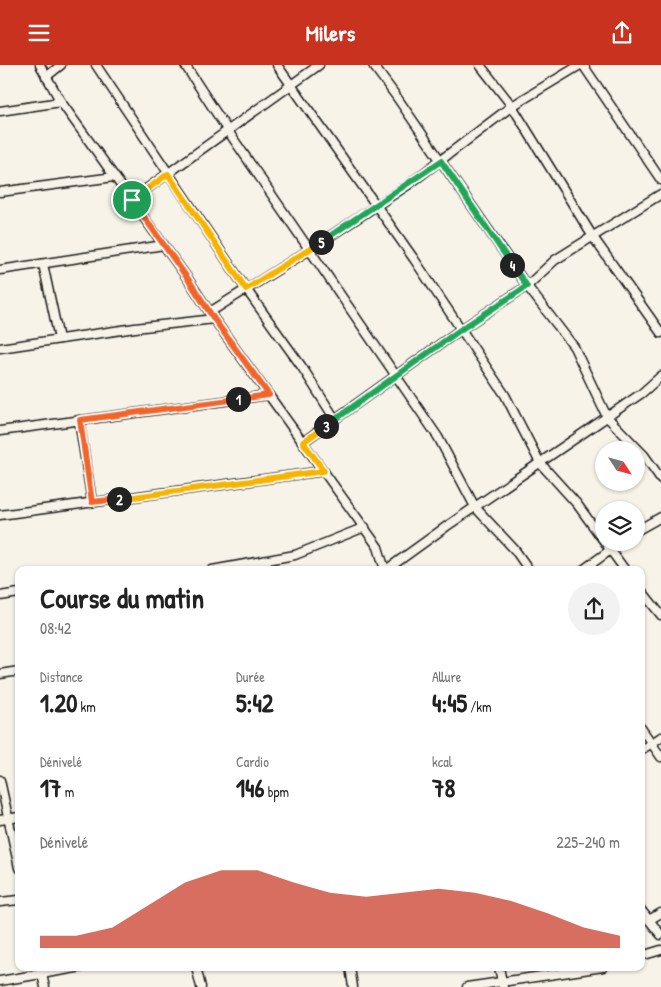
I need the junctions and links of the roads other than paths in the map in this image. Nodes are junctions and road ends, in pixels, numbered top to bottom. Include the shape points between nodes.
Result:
1 (40, 65) edge
2 (61, 65) edge
3 (96, 65) edge
4 (185, 65) edge
5 (277, 65) edge
6 (320, 65) edge
7 (373, 65) edge
8 (480, 65) edge
9 (581, 65) edge
10 (46, 77) junction
11 (291, 86) junction
12 (61, 103) junction
13 (512, 106) junction
14 (0, 111) edge
15 (228, 131) junction
16 (441, 161) junction
17 (168, 174) junction
18 (114, 177) junction
19 (661, 180) edge
20 (0, 192) edge
21 (661, 194) edge
22 (132, 200) junction
23 (375, 206) junction
24 (593, 237) junction
25 (164, 245) junction
26 (309, 250) junction
27 (43, 265) junction
28 (0, 270) edge
29 (527, 286) junction
30 (246, 289) junction
31 (210, 312) junction
32 (214, 319) junction
33 (460, 330) junction
34 (661, 333) edge
35 (59, 339) junction
36 (0, 348) edge
37 (661, 375) edge
38 (396, 377) junction
39 (269, 395) junction
40 (607, 417) junction
41 (335, 419) junction
42 (80, 420) junction
43 (0, 431) edge
44 (303, 442) junction
45 (540, 463) junction
46 (324, 471) junction
47 (661, 479) edge
48 (92, 502) junction
49 (475, 507) junction
50 (0, 515) edge
51 (661, 517) edge
52 (645, 526) edge
53 (364, 527) junction
54 (595, 530) edge
55 (608, 551) edge
56 (610, 551) edge
57 (239, 566) edge
58 (384, 566) edge
59 (391, 566) edge
60 (526, 566) edge
61 (588, 566) edge
62 (622, 566) edge
63 (15, 594) edge
64 (645, 595) edge
65 (0, 596) edge
66 (661, 615) edge
67 (15, 672) edge
68 (0, 674) edge
69 (645, 733) edge
70 (661, 737) edge
71 (652, 743) junction
72 (645, 747) edge
73 (661, 757) edge
74 (0, 780) edge
75 (4, 820) edge
76 (15, 855) edge
77 (15, 900) edge
78 (0, 902) edge
79 (661, 913) edge
80 (645, 914) edge
81 (650, 920) junction
82 (661, 935) edge
83 (661, 950) edge
84 (645, 955) edge
85 (41, 971) edge
86 (197, 971) edge
87 (351, 971) edge
88 (500, 971) edge
89 (579, 971) edge
90 (0, 981) edge
91 (503, 984) edge
92 (45, 987) edge
93 (201, 987) edge
94 (354, 987) edge
95 (467, 987) edge

1 - 10 street
2 - 10 street
3 - 17 street
4 - 15 street
5 - 11 street
6 - 11 street
7 - 16 street
8 - 13 street
9 - 13 street
9 - 19 street
10 - 12 street
11 - 15 street
11 - 23 street
12 - 14 street
12 - 18 street
13 - 16 street
13 - 24 street
15 - 17 street
15 - 26 street
16 - 23 street
16 - 29 street
17 - 22 street
17 - 30 street
18 - 20 street
18 - 22 street
21 - 24 street
22 - 25 street
23 - 26 street
23 - 33 street
24 - 29 street via 555,260
24 - 34 street
25 - 27 street
25 - 31 street
26 - 30 street
26 - 38 street
27 - 28 street
27 - 35 street
29 - 33 street
29 - 40 street via 574,347
30 - 31 street
30 - 41 street
31 - 32 street
32 - 35 street
32 - 39 street
33 - 38 street
33 - 45 street via 506,395
35 - 36 street
37 - 40 street via 642,393
38 - 41 street
38 - 49 street via 438,437
39 - 42 street
39 - 44 street
40 - 45 street
40 - 47 street via 644,455
41 - 44 street
42 - 43 street
42 - 48 street
44 - 46 street
45 - 49 street
45 - 54 street
46 - 48 street
46 - 53 street
48 - 50 street
49 - 59 street
49 - 60 street
51 - 52 street
53 - 57 street via 295,555
53 - 58 street via 378,547
55 - 61 street
56 - 62 street
63 - 65 street
64 - 66 street
67 - 68 street
69 - 71 street
70 - 71 street
71 - 72 street
71 - 73 street
74 - 75 street
75 - 76 street
77 - 78 street
79 - 81 street
80 - 81 street
81 - 82 street
83 - 84 street
85 - 90 street
85 - 92 street
86 - 93 street
87 - 94 street
88 - 91 street
89 - 91 street
91 - 95 street

